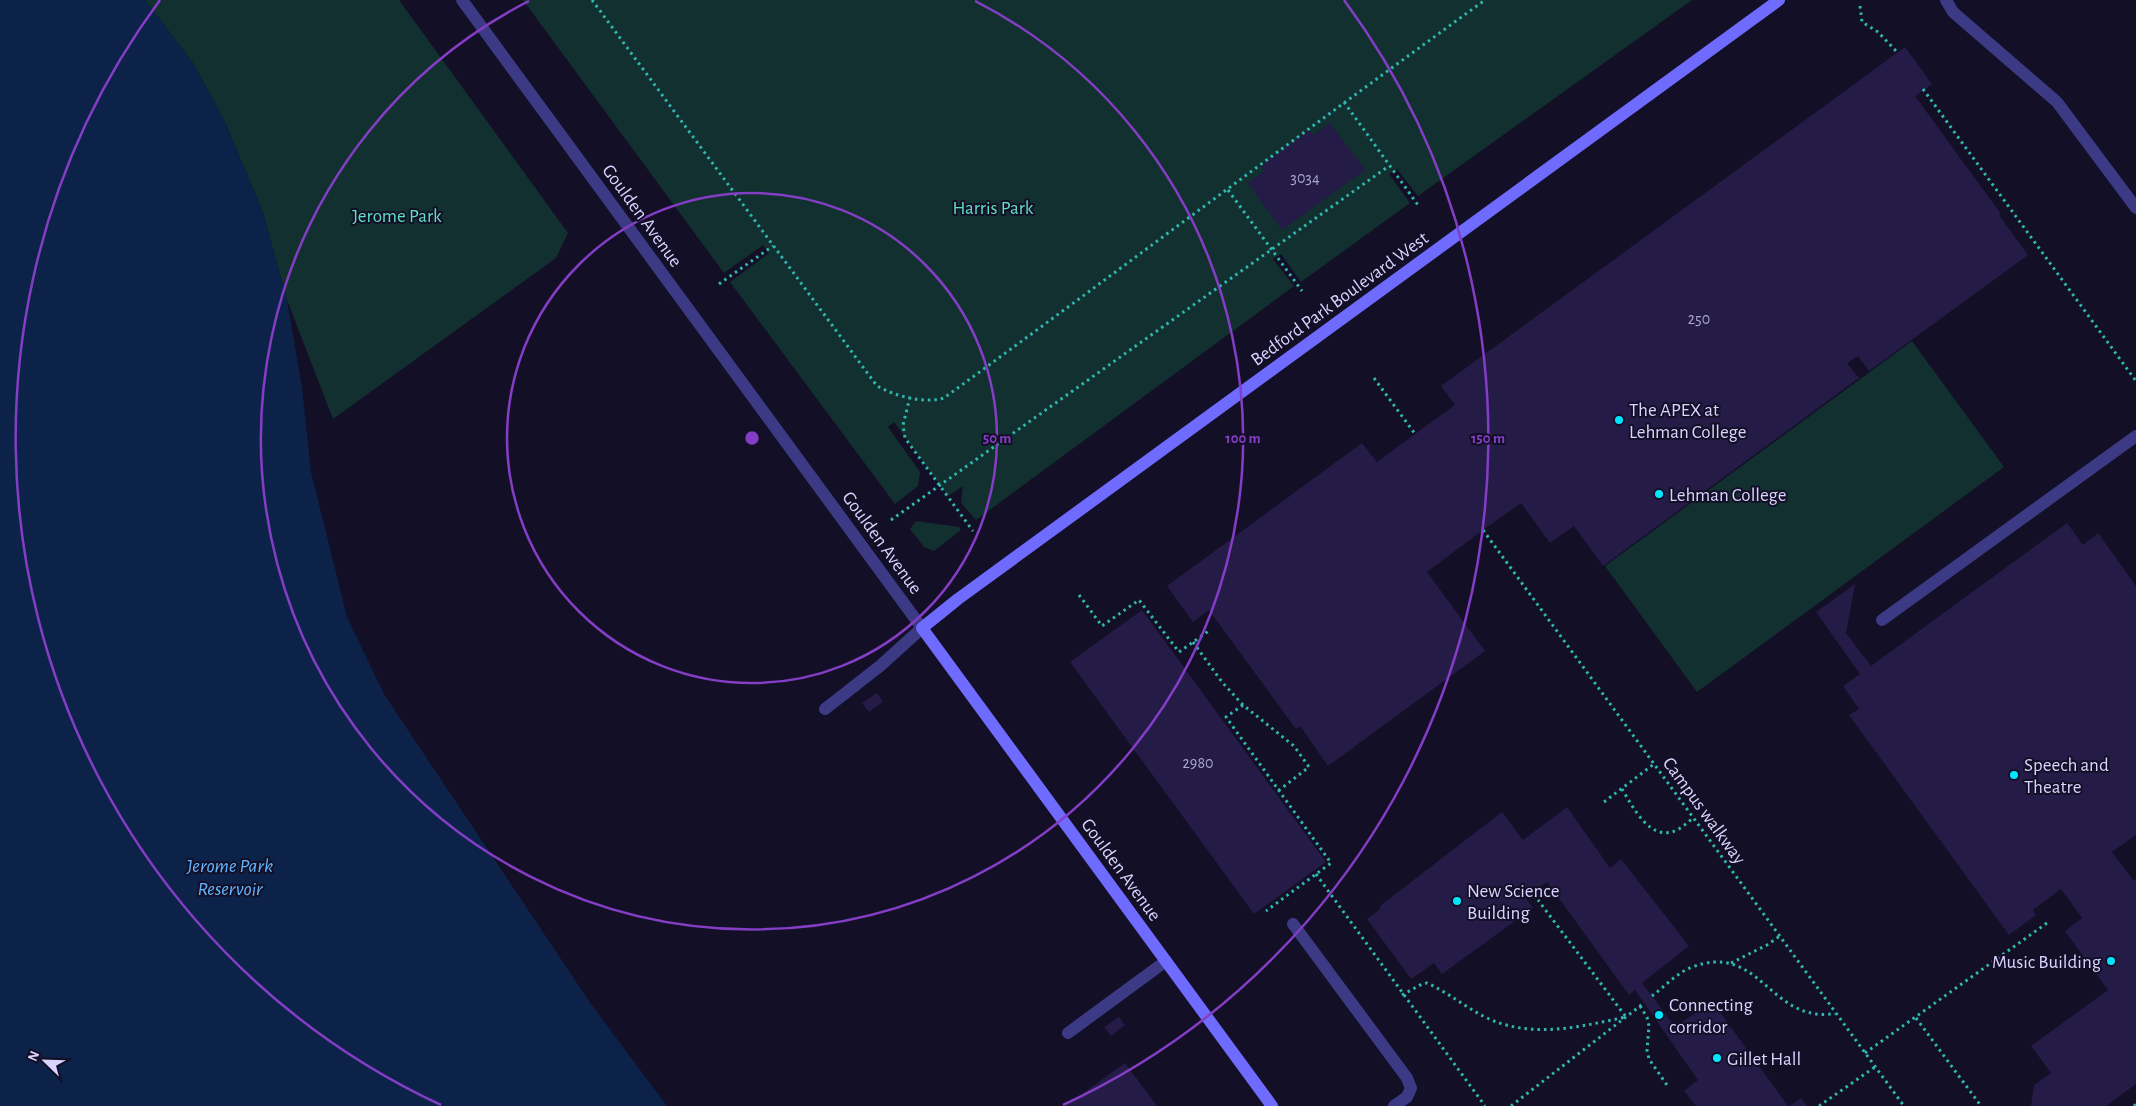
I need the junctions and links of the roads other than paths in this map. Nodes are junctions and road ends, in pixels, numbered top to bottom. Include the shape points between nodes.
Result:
1 (462, 0) edge
2 (1779, 0) edge
3 (1946, 0) edge
4 (2136, 208) edge
5 (2136, 436) edge
6 (1882, 620) dead end
7 (922, 628) junction
8 (825, 709) dead end
9 (1293, 924) dead end
10 (1166, 961) junction
11 (1068, 1033) dead end
12 (1272, 1106) edge
13 (1394, 1106) edge

1 - 7 street, Goulden Avenue
2 - 7 street, Bedford Park Boulevard West
3 - 4 street via 1953,12 2057,102
5 - 6 street
7 - 8 street
7 - 10 street, Goulden Avenue
9 - 13 street via 1407,1078 1411,1088 1407,1097
10 - 11 street
10 - 12 street, Goulden Avenue

